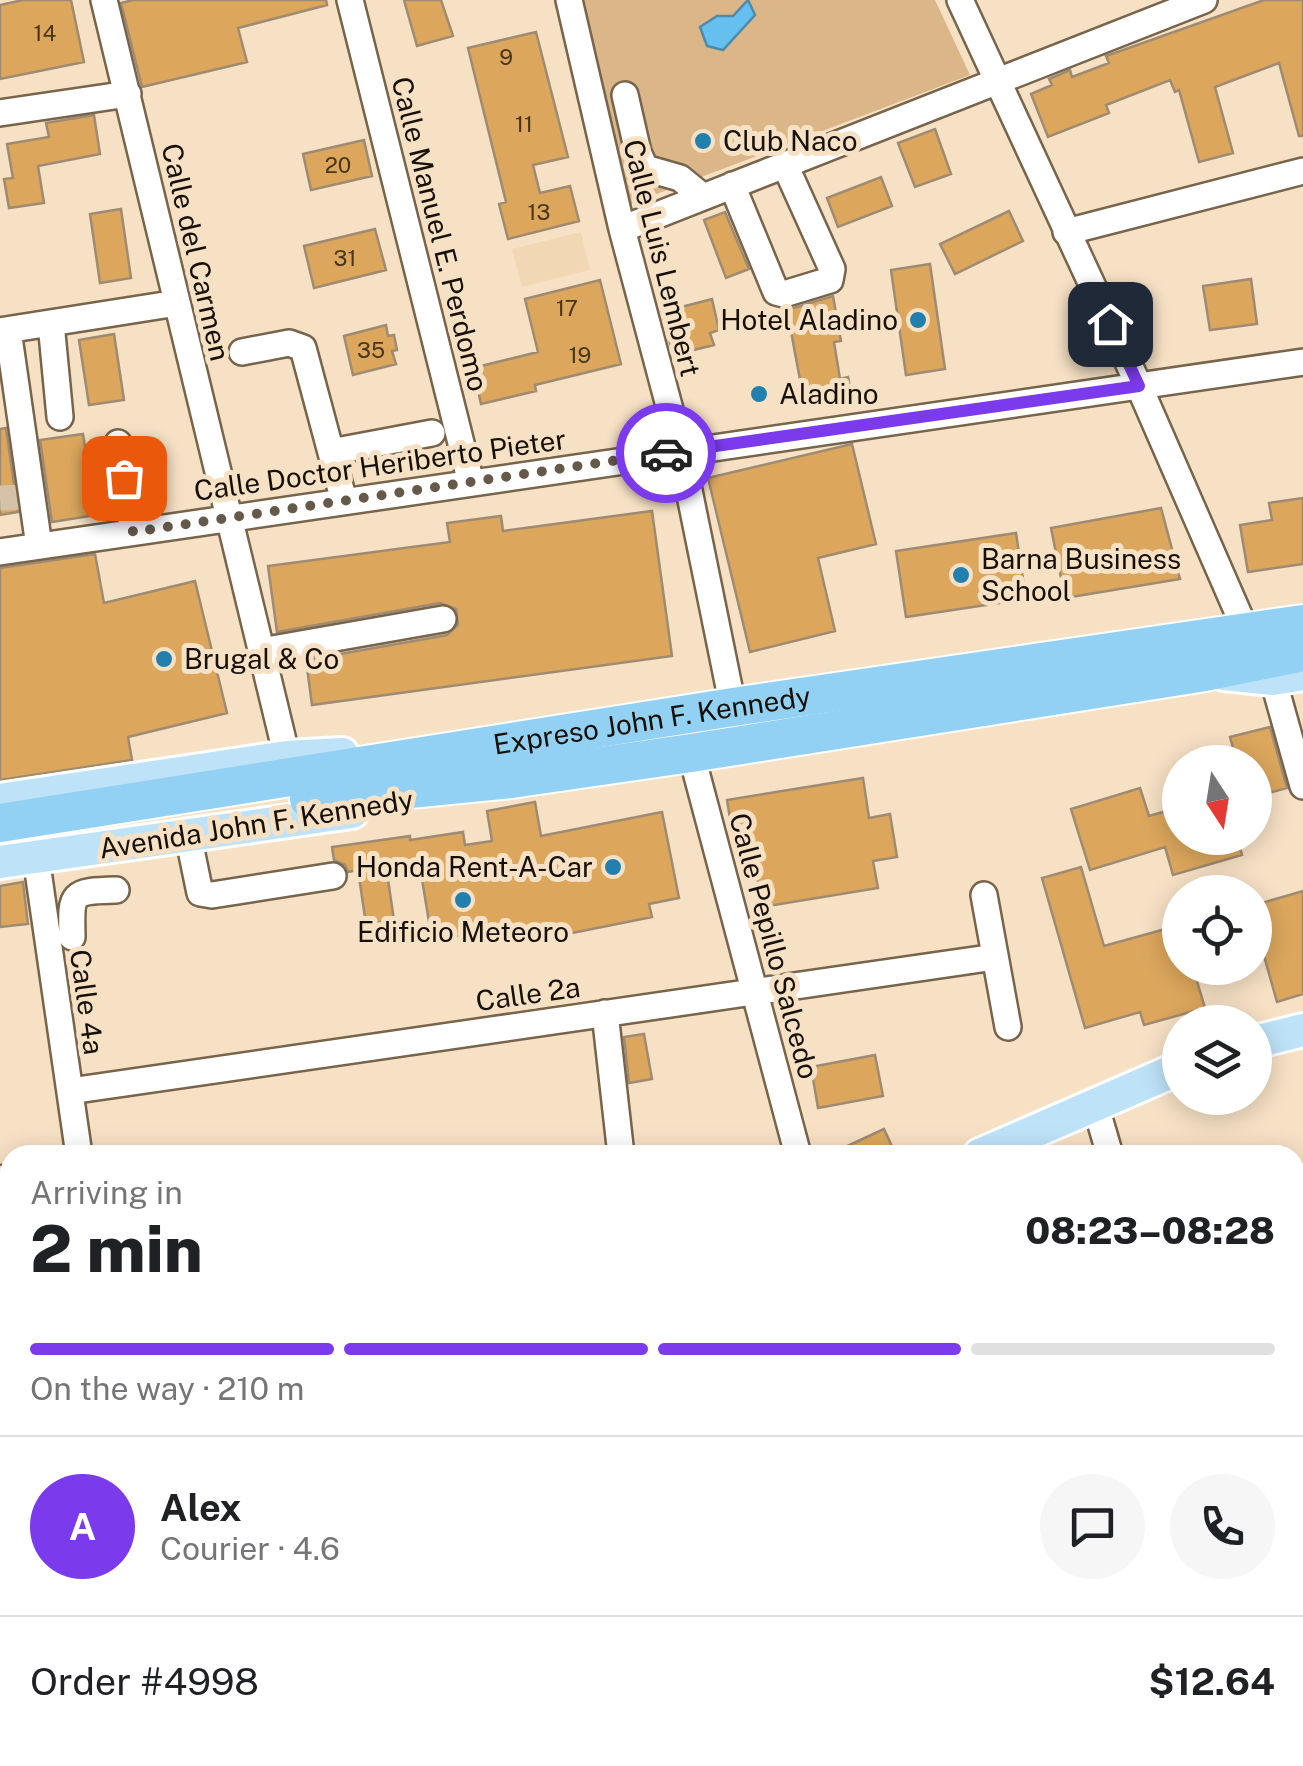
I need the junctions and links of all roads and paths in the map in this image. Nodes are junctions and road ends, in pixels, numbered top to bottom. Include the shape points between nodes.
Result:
1 (104, 0) edge
2 (350, 0) edge
3 (568, 0) edge
4 (960, 0) edge
5 (1204, 0) edge
6 (998, 84) junction
7 (128, 94) junction
8 (625, 95) dead end
9 (0, 113) edge
10 (785, 165) junction
11 (1303, 171) edge
12 (732, 184) junction
13 (702, 196) junction
14 (622, 230) junction
15 (1066, 232) junction
16 (177, 303) junction
17 (51, 323) junction
18 (4, 331) edge
19 (242, 352) dead end
20 (1303, 362) edge
21 (6, 365) edge
22 (1139, 386) junction
23 (60, 417) dead end
24 (432, 432) dead end
25 (118, 444) dead end
26 (681, 450) junction
27 (331, 452) junction
28 (471, 483) junction
29 (344, 501) junction
30 (230, 518) junction
31 (133, 532) junction
32 (39, 546) junction
33 (0, 552) edge
34 (1303, 606) edge
35 (1239, 615) junction
36 (443, 619) dead end
37 (1303, 624) edge
38 (1172, 642) junction
39 (261, 651) junction
40 (1303, 652) edge
41 (1205, 672) junction
42 (1288, 677) edge
43 (733, 707) junction
44 (691, 753) junction
45 (290, 779) junction
46 (510, 779) junction
47 (1303, 786) edge
48 (0, 800) edge
49 (0, 822) edge
50 (188, 835) junction
51 (0, 845) edge
52 (88, 849) junction
53 (36, 857) junction
54 (0, 862) edge
55 (334, 876) dead end
56 (984, 895) dead end
57 (72, 937) dead end
58 (995, 957) junction
59 (755, 992) junction
60 (605, 1013) junction
61 (1008, 1028) dead end
62 (1303, 1030) edge
63 (1272, 1038) edge
64 (1162, 1076) edge
65 (70, 1091) junction
66 (1095, 1104) junction
67 (78, 1145) edge
68 (620, 1145) edge
69 (795, 1145) edge
70 (1003, 1145) edge
71 (1107, 1145) edge

1 - 7 street, Calle del Carmen
2 - 28 street, Calle Manuel E. Perdomo
3 - 14 street, Calle Luis Lembert
4 - 6 street
5 - 6 street
6 - 10 street
6 - 15 street
7 - 9 street
7 - 16 street, Calle del Carmen
8 - 13 street via 645,168 680,178
10 - 12 street
10 - 12 street via 832,269 830,280 776,292
11 - 15 street
12 - 13 street
13 - 14 street
14 - 26 street, Calle Luis Lembert
15 - 22 street
16 - 17 street
16 - 30 street, Calle del Carmen
17 - 18 street
17 - 23 street
18 - 21 street
19 - 27 street via 289,343 303,348
20 - 22 street, Calle Doctor Heriberto Pieter
21 - 32 street
22 - 26 street, Calle Doctor Heriberto Pieter
22 - 35 street
24 - 27 street
25 - 31 street
26 - 28 street, Calle Doctor Heriberto Pieter
26 - 43 street, Calle Luis Lembert
27 - 29 street
28 - 29 street, Calle Doctor Heriberto Pieter
29 - 30 street, Calle Doctor Heriberto Pieter
30 - 31 street, Calle Doctor Heriberto Pieter
30 - 39 street
31 - 32 street, Calle Doctor Heriberto Pieter via 78,547
32 - 33 street, Calle Doctor Heriberto Pieter
34 - 35 main road
35 - 38 main road
36 - 39 street
37 - 38 highway, Expreso John F. Kennedy
38 - 43 highway, Expreso John F. Kennedy
39 - 45 street
40 - 41 highway, Expreso John F. Kennedy
41 - 42 main road
41 - 44 highway, Expreso John F. Kennedy
42 - 47 street
43 - 45 highway, Expreso John F. Kennedy
44 - 46 highway, Expreso John F. Kennedy
44 - 59 street, Calle Pepillo Salcedo
45 - 46 highway, Expreso John F. Kennedy
45 - 48 main road
45 - 49 highway, Expreso John F. Kennedy
45 - 51 highway, Expreso John F. Kennedy
46 - 50 main road, Avenida John F. Kennedy via 396,805
50 - 52 main road, Avenida John F. Kennedy
50 - 55 street via 200,893
52 - 53 main road, Avenida John F. Kennedy
52 - 57 street via 104,890 75,896
53 - 54 main road, Avenida John F. Kennedy
53 - 65 street, Calle 4a
56 - 58 street
58 - 59 street, Calle 2a
58 - 61 street
59 - 60 street, Calle 2a
59 - 69 street, Calle Pepillo Salcedo
60 - 65 street, Calle 2a
60 - 68 street
62 - 63 main road
64 - 66 main road
65 - 67 street, Calle 4a
66 - 70 main road
66 - 71 street

